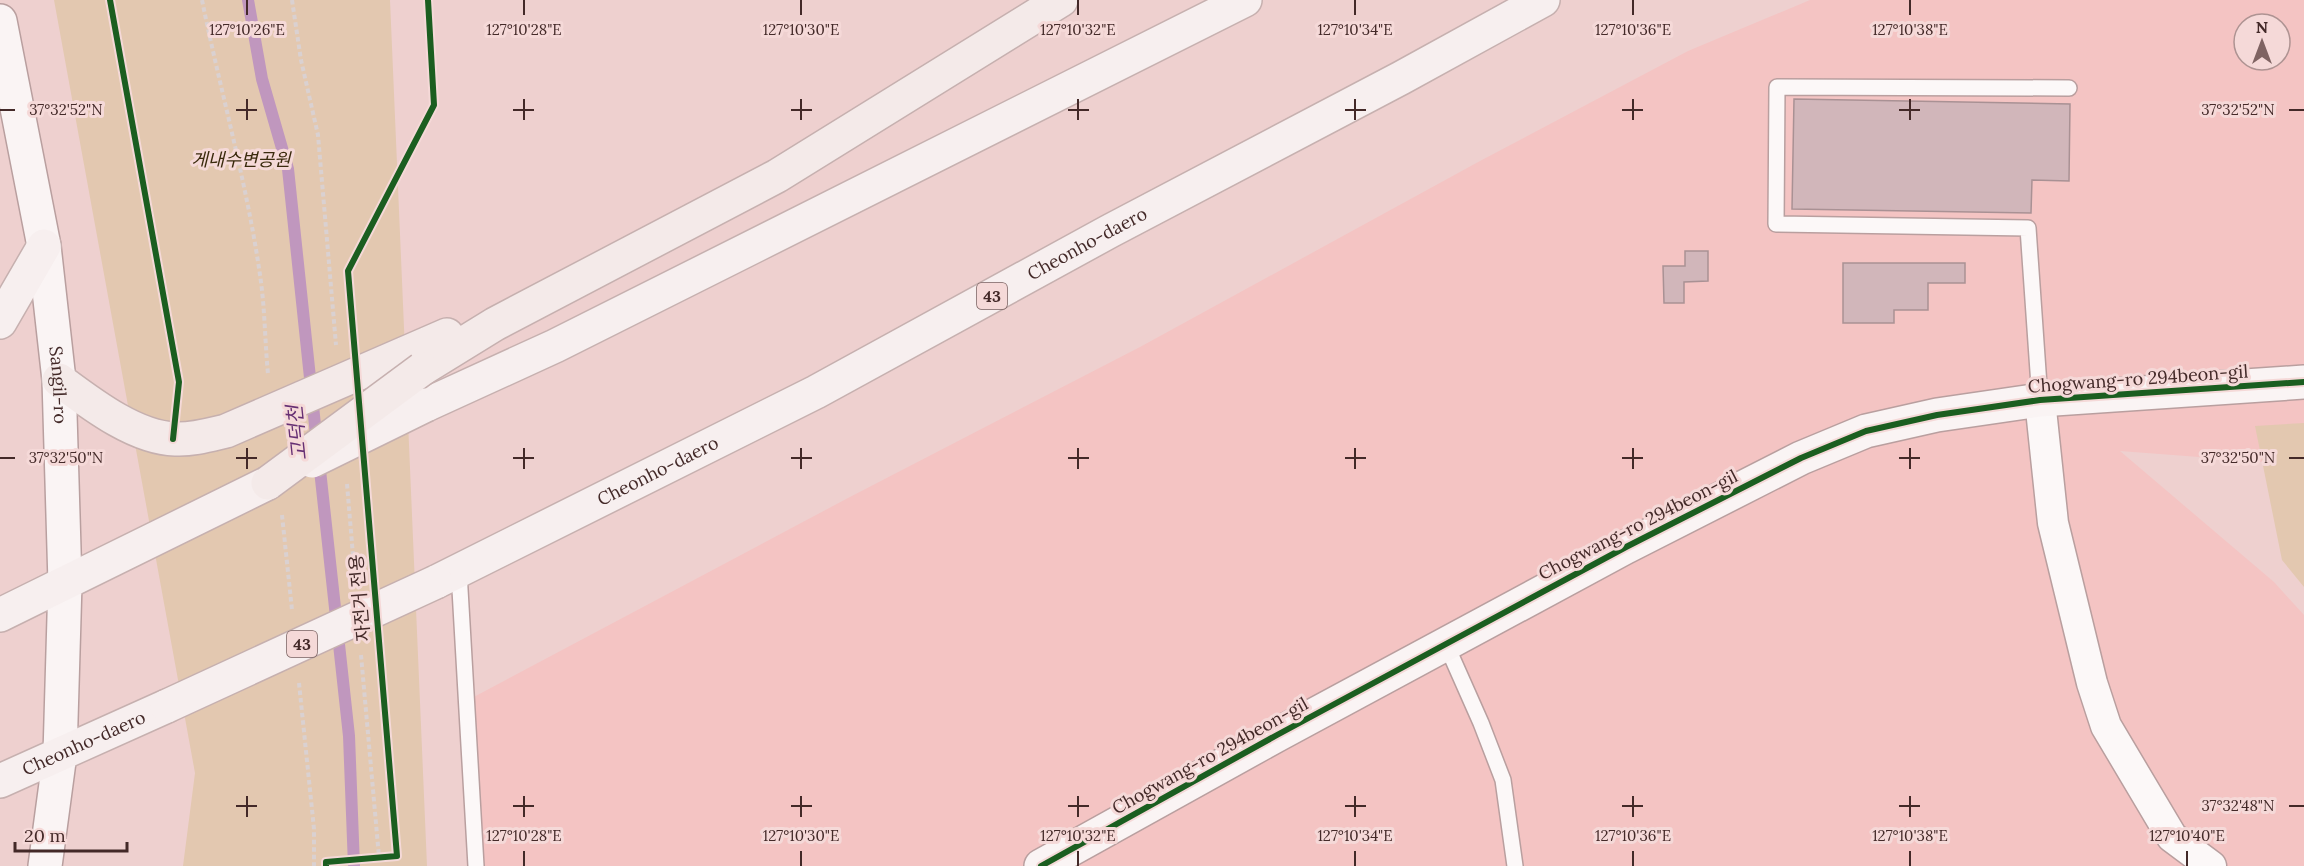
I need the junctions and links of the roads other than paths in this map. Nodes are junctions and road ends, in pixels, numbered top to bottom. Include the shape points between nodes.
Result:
1 (1061, 0) edge
2 (1245, 0) edge
3 (1543, 0) edge
4 (0, 21) edge
5 (2069, 88) dead end
6 (44, 246) junction
7 (586, 275) junction
8 (0, 322) edge
9 (59, 381) junction
10 (2304, 382) edge
11 (2040, 400) junction
12 (268, 483) junction
13 (448, 577) junction
14 (65, 583) junction
15 (14, 609) edge
16 (0, 632) edge
17 (1446, 644) junction
18 (60, 754) junction
19 (0, 781) edge
20 (45, 866) edge
21 (476, 866) edge
22 (1041, 866) edge
23 (1515, 866) edge
24 (2211, 866) edge

1 - 7 highway via 777,176
2 - 12 main road, bridge via 555,346
3 - 13 main road, Cheonho-daero / 43 via 816,392
4 - 6 street, Sangil-ro
5 - 11 lane via 1777,87 1776,224 2028,228
6 - 8 main road
6 - 9 street, Sangil-ro
7 - 9 highway via 226,431 202,437 173,439 140,431
7 - 12 highway, bridge via 422,369
9 - 14 street, Sangil-ro
10 - 11 street, Chogwang-ro 294beon-gil
11 - 17 street, Chogwang-ro 294beon-gil via 1937,415 1866,431 1801,458 1652,533
11 - 24 street via 2053,523 2106,726 2172,837
12 - 14 main road
13 - 18 main road, Cheonho-daero / 43, bridge
13 - 21 lane
14 - 15 main road
14 - 18 street, Sangil-ro
15 - 16 lane
17 - 22 street, Chogwang-ro 294beon-gil
17 - 23 lane via 1503,780
18 - 19 main road, Cheonho-daero / 43
18 - 20 street, Sangil-ro

